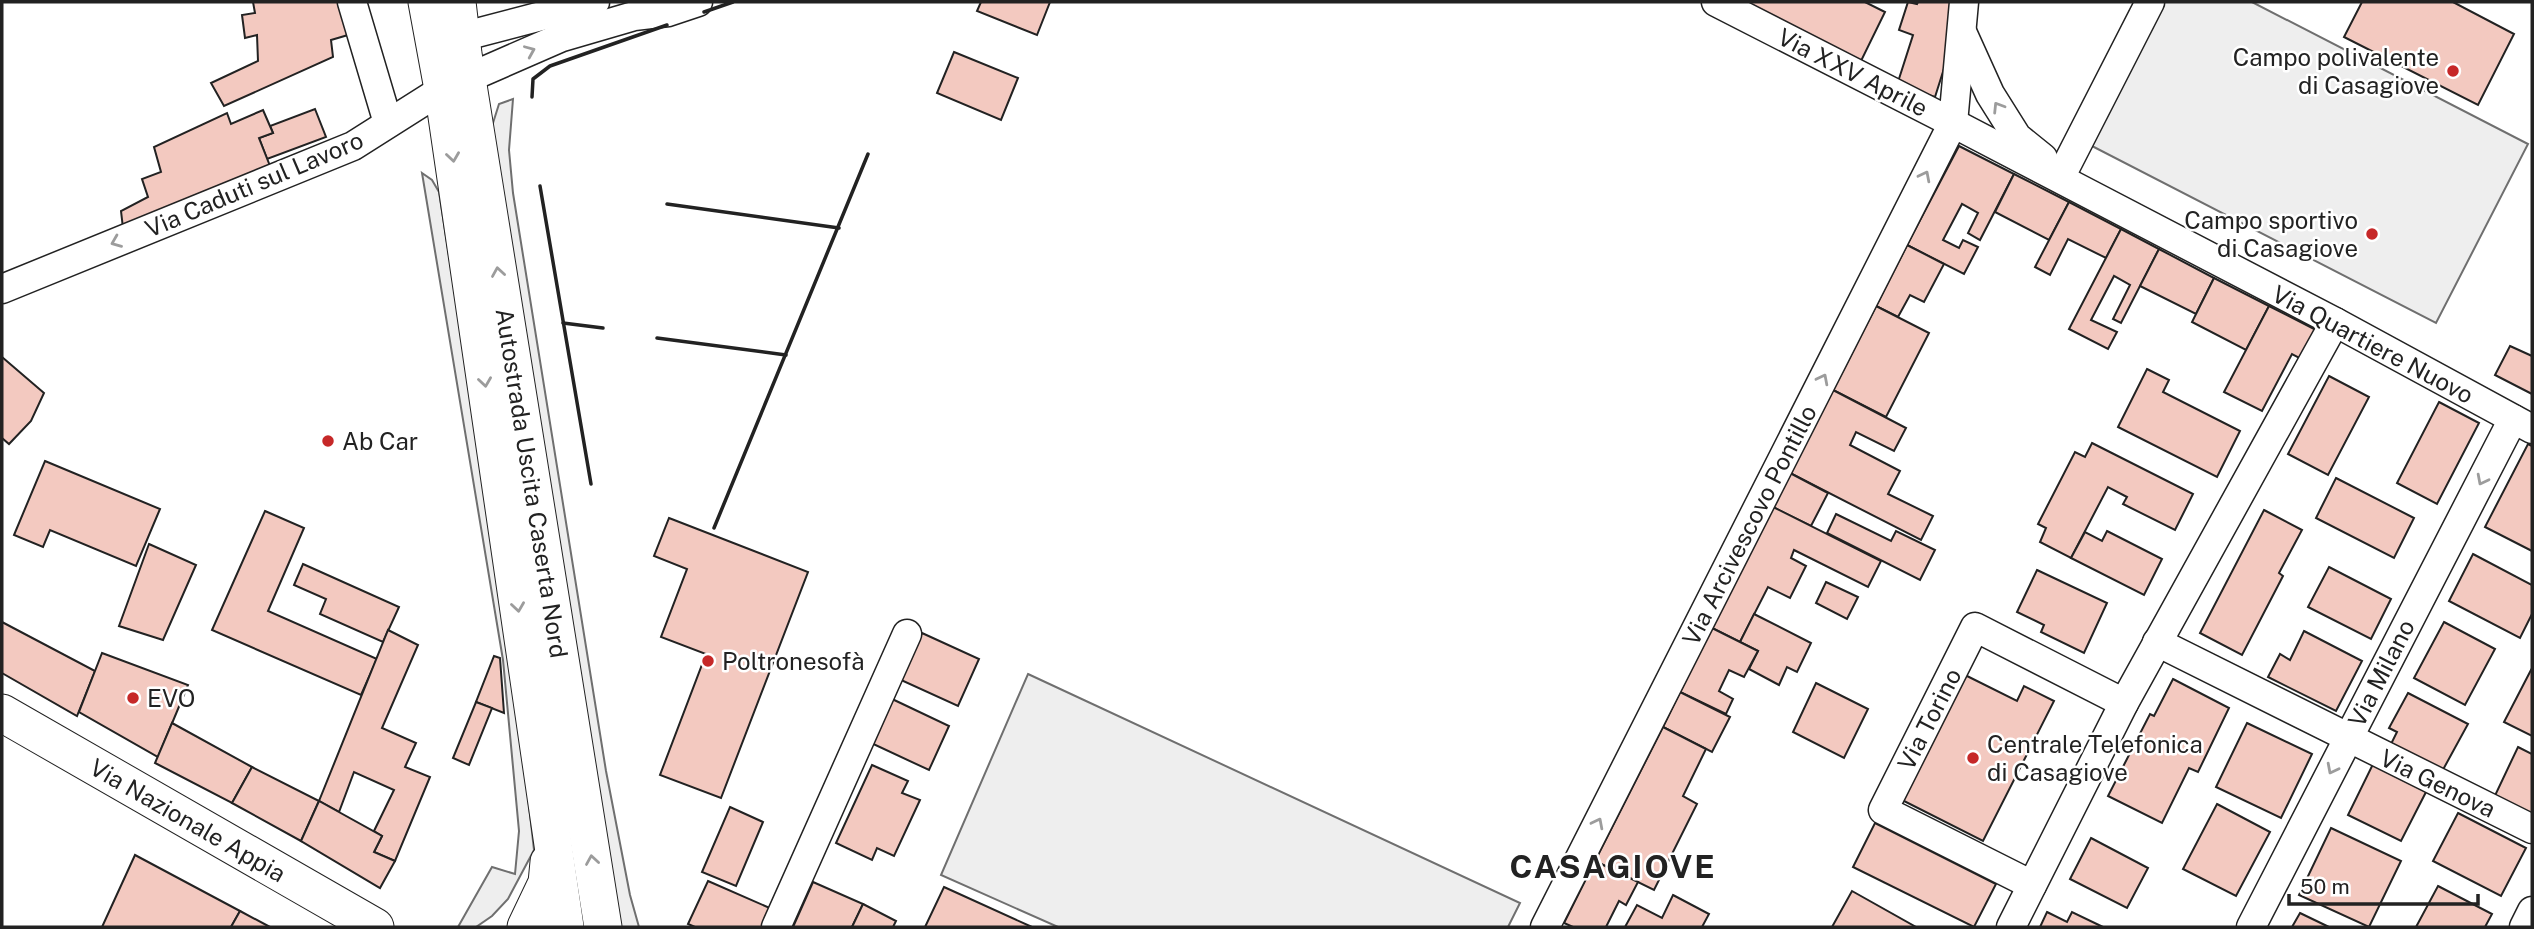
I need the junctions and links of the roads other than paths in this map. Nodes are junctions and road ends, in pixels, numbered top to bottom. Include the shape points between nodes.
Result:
1 (352, 2) edge
2 (427, 2) edge
3 (435, 2) edge
4 (457, 2) edge
5 (595, 2) edge
6 (698, 2) edge
7 (1716, 2) edge
8 (1964, 2) edge
9 (2150, 2) edge
10 (634, 9) edge
11 (559, 25) junction
12 (1961, 30) junction
13 (459, 58) junction
14 (1953, 122) junction
15 (388, 123) junction
16 (2071, 182) junction
17 (2, 289) edge
18 (2335, 322) junction
19 (2523, 424) edge
20 (907, 634) dead end
21 (2157, 642) junction
22 (2124, 702) junction
23 (2, 713) edge
24 (2348, 738) junction
25 (2532, 829) edge
26 (552, 840) junction
27 (2032, 886) junction
28 (2532, 911) edge
29 (375, 927) edge
30 (526, 927) edge
31 (565, 927) edge
32 (603, 927) edge
33 (776, 927) edge
34 (1545, 927) edge
35 (2011, 927) edge
36 (2251, 927) edge
37 (2524, 927) edge

1 - 15 street
2 - 13 main road, Autostrada Uscita Caserta Nord
3 - 13 street via 439,29
4 - 13 main road, Autostrada Uscita Caserta Nord
5 - 11 street
6 - 10 street, Via Caduti sul Lavoro via 668,12
7 - 14 street, Via XXV Aprile
8 - 12 street
9 - 16 street
10 - 11 street, Via Caduti sul Lavoro
11 - 13 street
13 -> 11 street, Via Caduti sul Lavoro
12 - 14 street
16 -> 12 street via 2017,137 1990,94
13 - 15 street, Via Caduti sul Lavoro
13 -> 26 main road, Autostrada Uscita Caserta Nord
32 -> 13 main road, Autostrada Uscita Caserta Nord
14 - 16 street, Via Quartiere Nuovo
34 -> 14 street, Via Arcivescovo Pontillo
15 -> 17 street, Via Caduti sul Lavoro via 353,146
16 - 18 street, Via Quartiere Nuovo
18 - 19 street, Via Quartiere Nuovo
18 - 21 street
19 -> 24 street, Via Milano
20 - 33 street
21 - 22 street
21 - 24 street, Via Genova
22 - 27 street
22 - 27 street, Via Torino via 1975,627 1883,810
23 - 29 main road, Via Nazionale Appia
24 - 25 street, Via Genova
24 -> 36 street, Via Milano
26 - 30 main road via 547,883
26 - 31 main road
27 - 35 street
28 - 37 street

